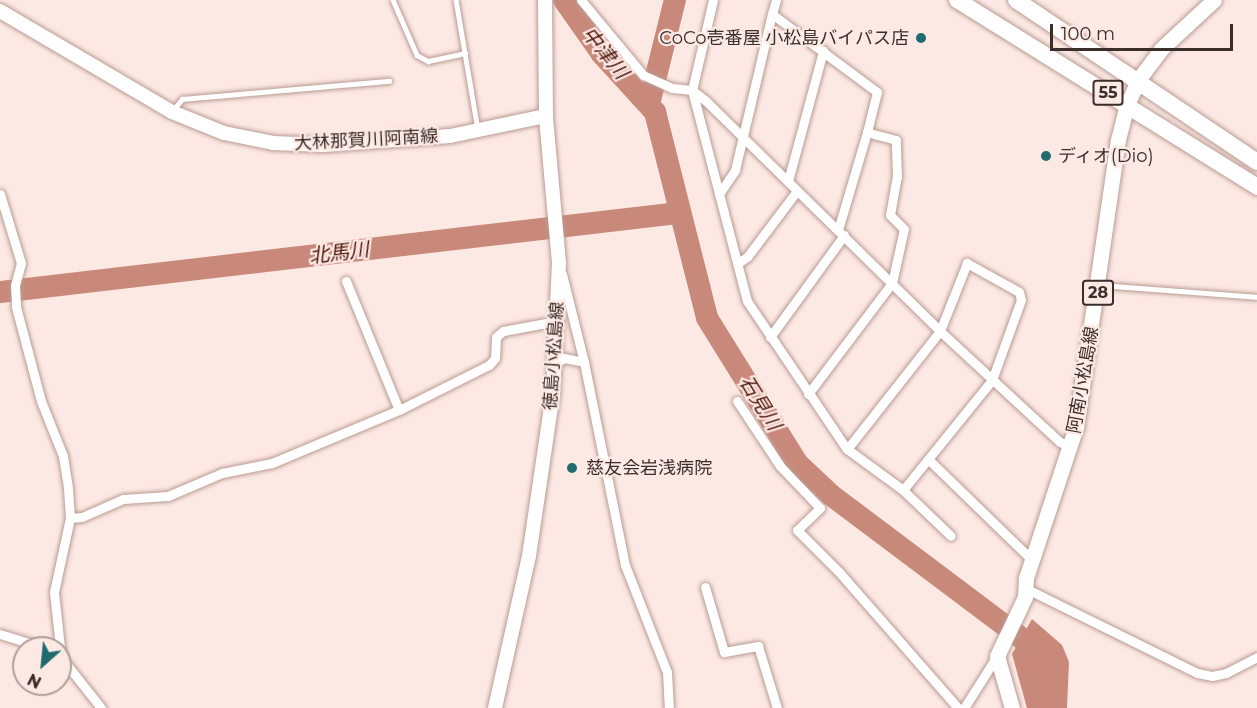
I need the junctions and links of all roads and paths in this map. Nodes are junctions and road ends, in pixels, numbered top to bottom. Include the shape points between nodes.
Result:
1 (393, 0) edge
2 (456, 0) edge
3 (545, 0) edge
4 (581, 0) edge
5 (713, 0) edge
6 (776, 0) edge
7 (957, 0) edge
8 (1016, 0) edge
9 (1214, 0) edge
10 (0, 11) edge
11 (772, 14) junction
12 (823, 51) junction
13 (465, 53) junction
14 (1138, 80) junction
15 (389, 81) dead end
16 (692, 90) junction
17 (1127, 105) junction
18 (172, 112) junction
19 (546, 116) junction
20 (479, 132) junction
21 (867, 132) junction
22 (743, 136) junction
23 (1257, 162) edge
24 (788, 181) junction
25 (1257, 187) edge
26 (797, 191) junction
27 (0, 194) edge
28 (719, 194) junction
29 (841, 232) junction
30 (559, 263) junction
31 (738, 263) junction
32 (346, 281) dead end
33 (892, 283) junction
34 (1099, 285) junction
35 (1257, 297) edge
36 (557, 321) junction
37 (940, 331) junction
38 (770, 336) junction
39 (584, 362) junction
40 (555, 364) junction
41 (992, 380) junction
42 (808, 394) junction
43 (737, 401) dead end
44 (399, 410) junction
45 (1070, 446) junction
46 (847, 449) junction
47 (928, 459) junction
48 (903, 490) junction
49 (70, 518) junction
50 (951, 536) dead end
51 (1032, 561) junction
52 (705, 587) dead end
53 (1025, 588) junction
54 (59, 636) edge
55 (998, 653) junction
56 (1257, 657) edge
57 (72, 671) edge
58 (100, 708) edge
59 (495, 708) edge
60 (669, 708) edge
61 (777, 708) edge
62 (958, 708) edge
63 (964, 708) edge
64 (1012, 708) edge

1 - 13 lane via 417,55 429,61
2 - 13 lane
3 - 19 main road, 徳島小松島線
4 - 16 street via 606,35 648,79
5 - 16 street
6 - 11 street
7 - 17 highway, 55
8 - 14 highway, 55
9 - 14 main road, 阿南小松島線 / 28 via 1161,49
10 - 18 main road, 大林那賀川阿南線
11 - 12 street
11 - 22 street
12 - 21 street via 877,92
12 - 24 street
13 - 20 lane
14 - 17 main road, 阿南小松島線 / 28
14 - 23 highway, 55
15 - 18 lane via 182,99
16 - 22 street
16 - 28 street
17 - 25 highway, 55
17 - 34 main road, 阿南小松島線 / 28 via 1118,140
18 - 20 main road, 大林那賀川阿南線 via 224,134 273,143 323,145
19 - 20 main road, 大林那賀川阿南線
19 - 30 main road, 徳島小松島線
21 - 29 street
21 - 33 street via 896,140 897,177 890,215 904,229
22 - 24 street
22 - 28 street via 735,170
24 - 26 street
26 - 29 street
26 - 31 street via 747,257
27 - 49 street via 21,263 15,290 42,401 63,456
28 - 31 street
29 - 33 street
29 - 38 street
30 - 36 main road, 徳島小松島線
30 - 39 street
31 - 38 street via 747,301
32 - 44 street
33 - 37 street
33 - 42 street
34 - 35 lane
34 - 45 main road, 阿南小松島線 / 28
36 - 40 main road, 徳島小松島線
36 - 44 street via 503,331 496,337 495,358 489,365
37 - 41 street
37 - 41 street via 967,263 1019,292 1021,300
37 - 46 street
38 - 42 street
39 - 40 street via 564,358
39 - 60 street via 625,565 667,672
40 - 59 main road, 徳島小松島線 via 531,545
41 - 45 street via 1060,442
41 - 47 street
42 - 46 street
43 - 62 street via 791,480 820,508 797,530
44 - 49 street via 272,463 222,473 180,493 123,499 82,517
45 - 51 main road, 阿南小松島線 / 28
46 - 48 street
47 - 48 street
47 - 51 street
48 - 50 street
49 - 54 street via 54,592
51 - 53 main road, 阿南小松島線 / 28
52 - 61 street via 724,652 758,646
53 - 55 main road, 阿南小松島線 / 28
53 - 56 street via 1197,673 1226,673
55 - 63 street
55 - 64 main road
57 - 58 street

